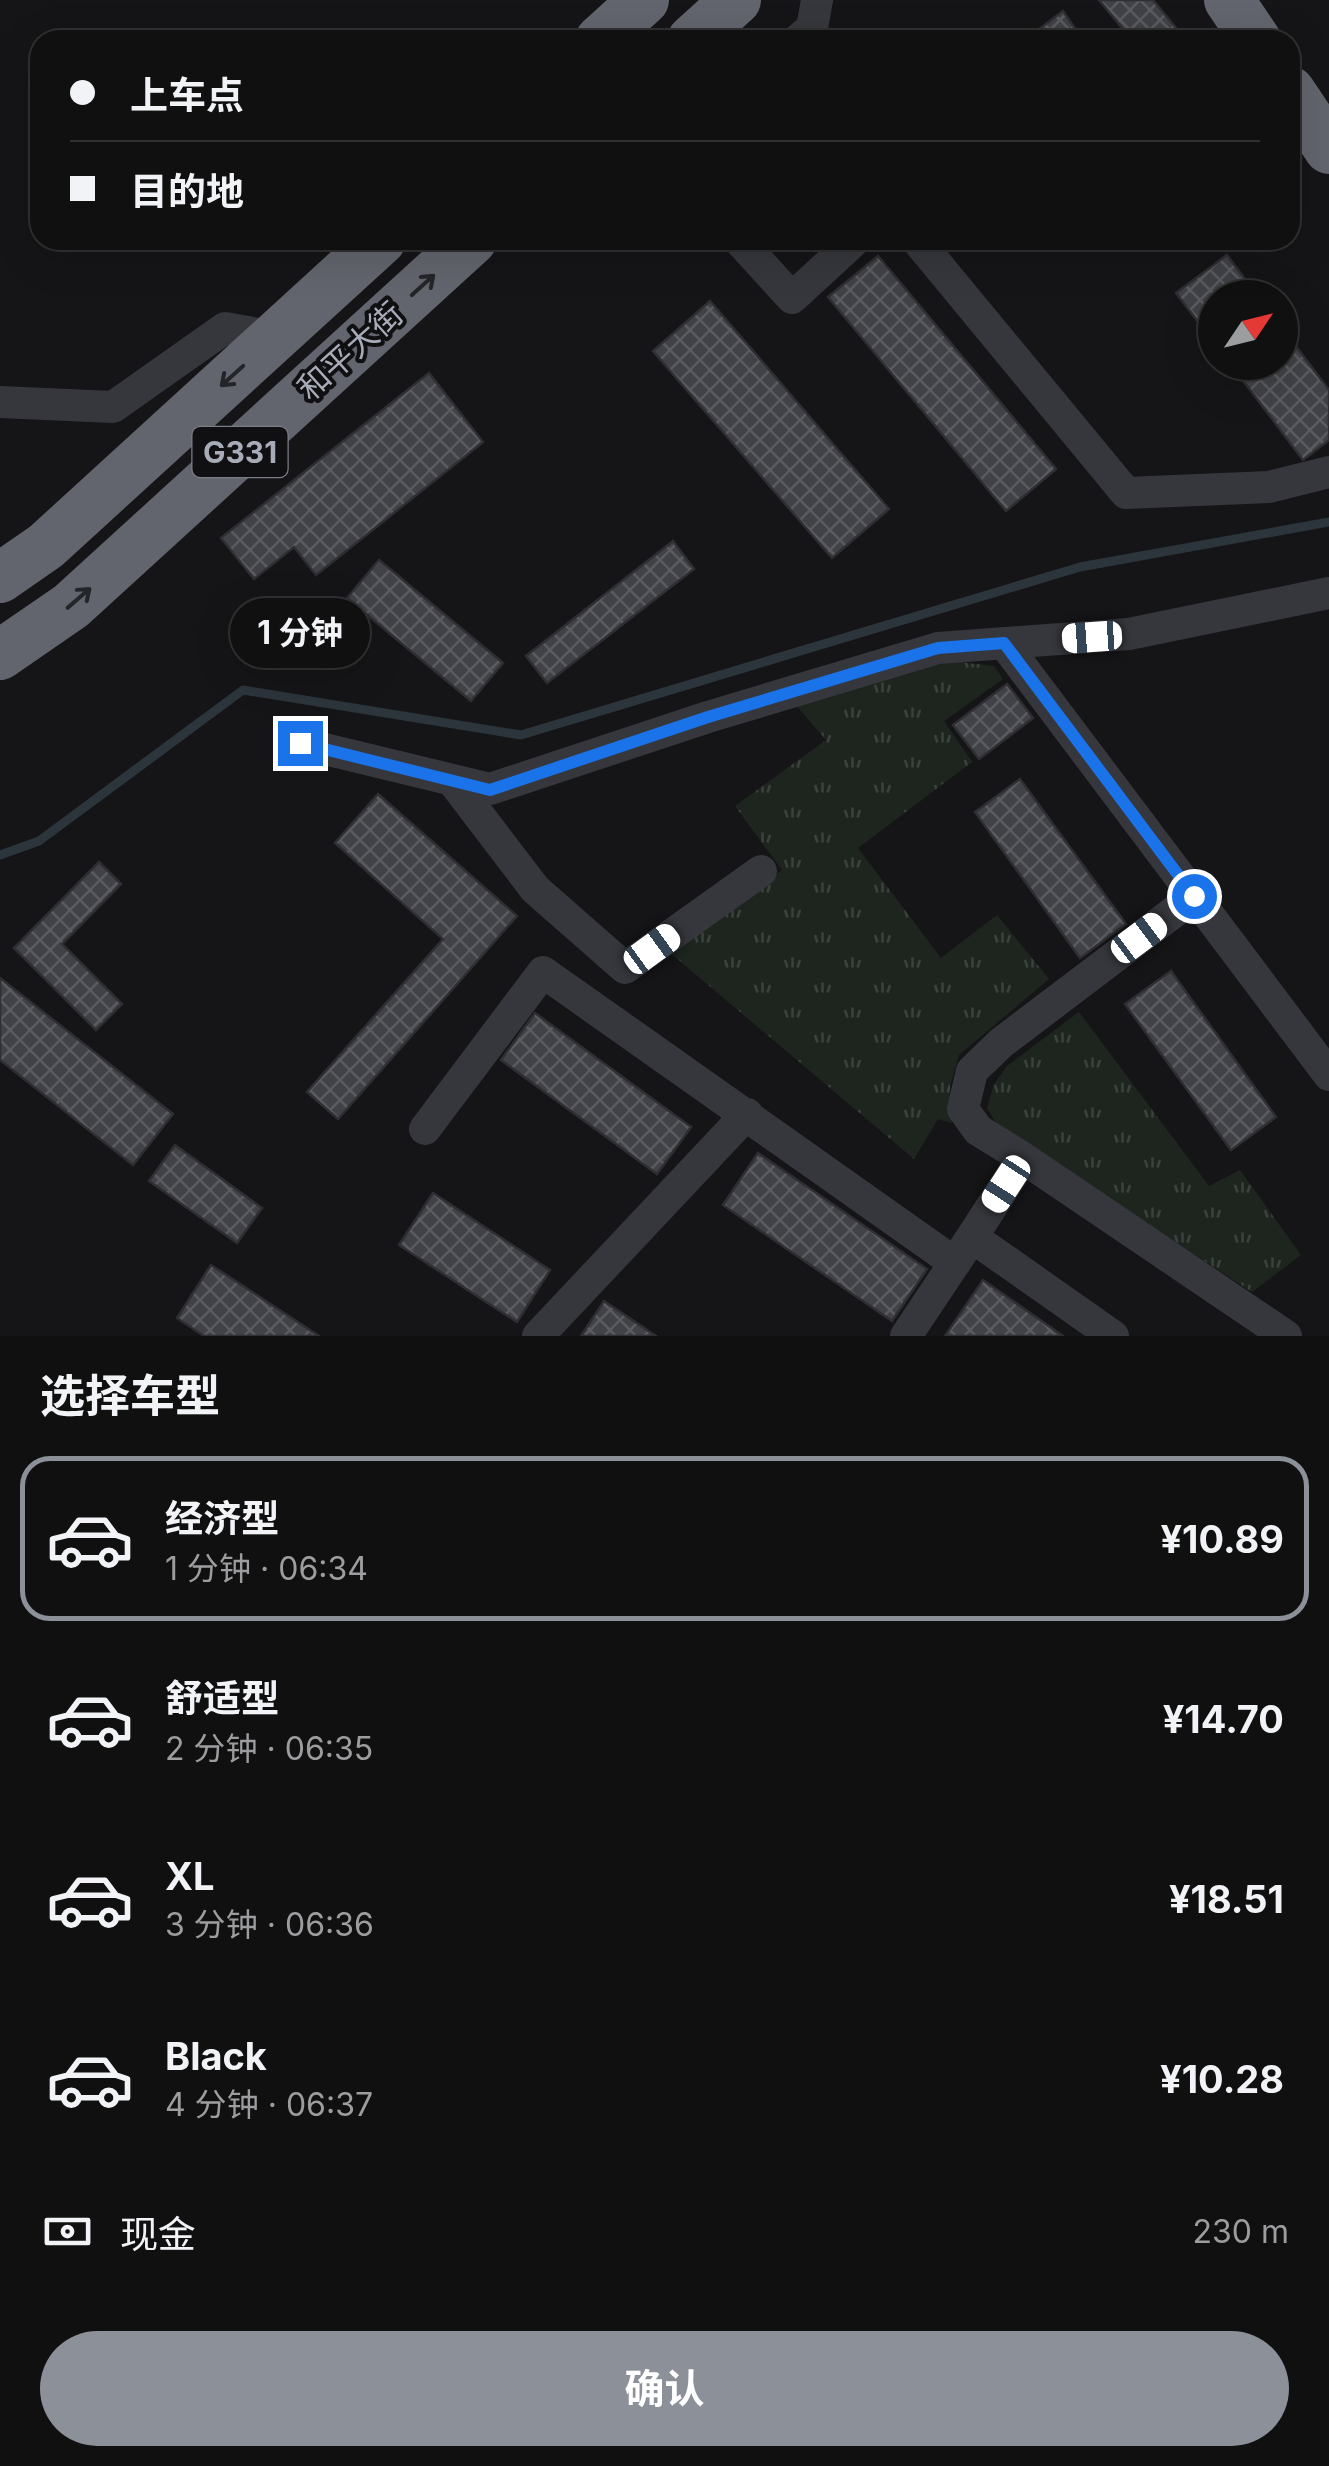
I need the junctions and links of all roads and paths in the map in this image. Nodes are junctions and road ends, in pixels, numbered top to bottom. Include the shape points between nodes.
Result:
1 (644, 0) edge
2 (736, 0) edge
3 (817, 0) edge
4 (1230, 0) edge
5 (611, 30) edge
6 (703, 30) edge
7 (810, 30) edge
8 (1250, 30) edge
9 (1300, 106) edge
10 (1329, 149) edge
11 (370, 250) edge
12 (461, 250) edge
13 (748, 250) edge
14 (845, 250) edge
15 (924, 250) edge
16 (275, 337) junction
17 (0, 402) edge
18 (1329, 472) edge
19 (0, 578) edge
20 (1329, 593) edge
21 (1004, 643) junction
22 (0, 655) edge
23 (300, 743) dead end
24 (452, 780) junction
25 (762, 870) dead end
26 (1194, 896) junction
27 (1329, 1076) edge
28 (747, 1114) junction
29 (425, 1129) dead end
30 (1023, 1158) junction
31 (964, 1250) junction
32 (538, 1336) edge
33 (906, 1336) edge
34 (1113, 1336) edge
35 (1286, 1336) edge

1 - 5 highway
2 - 6 highway
3 - 7 street
4 - 8 highway
9 - 10 highway
11 - 16 highway, 和平大街 / G331
22 -> 12 highway, 和平大街 / G331 via 71,606
13 - 14 street via 792,298
15 - 18 street via 1126,493 1269,487
16 - 17 street via 225,328 113,406
16 -> 19 highway, 和平大街 / G331 via 46,546
20 - 21 street via 1129,634
21 - 24 street via 938,648 490,790
21 - 26 street
23 - 24 street
24 - 25 street via 536,888 625,968
26 - 27 street
26 - 30 street via 972,1071 963,1109 978,1130
28 - 29 street via 543,972
28 - 31 street
28 - 32 street
30 - 31 street
30 - 35 street
31 - 33 street
31 - 34 street

